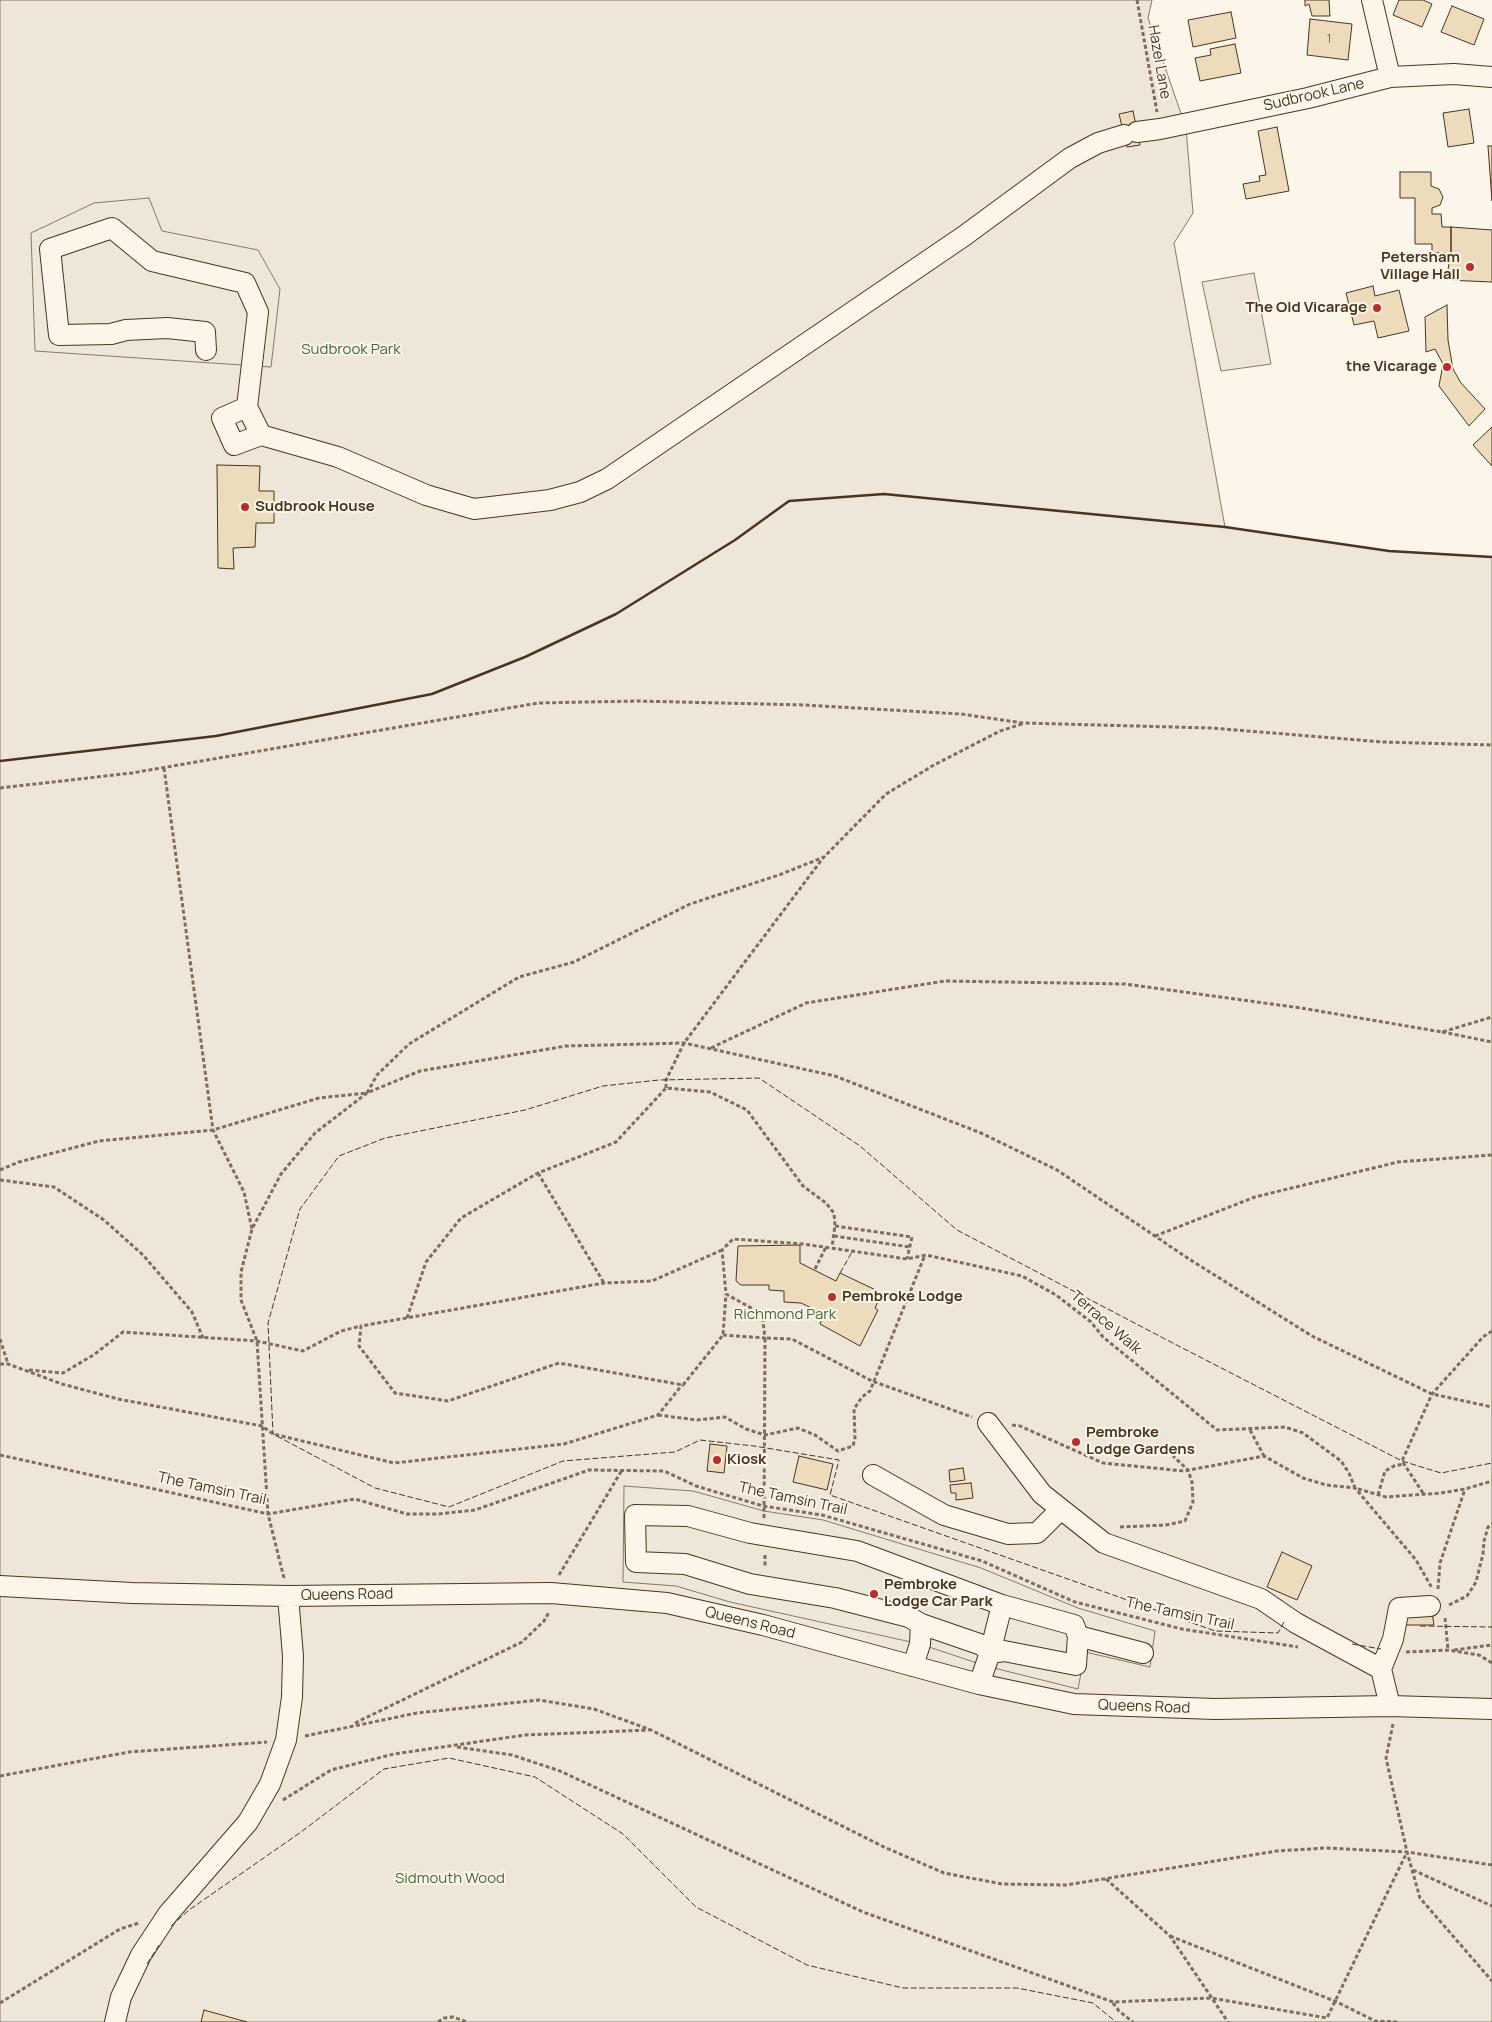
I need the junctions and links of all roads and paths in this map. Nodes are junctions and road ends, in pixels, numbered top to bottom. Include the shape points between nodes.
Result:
1 (1136, 0) edge
2 (1372, 0) edge
3 (1390, 77) junction
4 (1492, 77) edge
5 (1160, 129) junction
6 (206, 350) dead end
7 (247, 407) junction
8 (261, 435) junction
9 (1023, 723) junction
10 (1492, 745) edge
11 (164, 768) junction
12 (0, 788) edge
13 (824, 857) junction
14 (1492, 1017) edge
15 (1442, 1032) junction
16 (1492, 1042) edge
17 (684, 1043) junction
18 (711, 1049) junction
19 (666, 1088) junction
20 (368, 1093) junction
21 (213, 1130) junction
22 (1492, 1155) edge
23 (0, 1170) edge
24 (538, 1172) junction
25 (0, 1180) edge
26 (835, 1226) junction
27 (252, 1230) junction
28 (834, 1236) junction
29 (1155, 1236) junction
30 (826, 1247) junction
31 (910, 1247) junction
32 (832, 1248) junction
33 (722, 1250) junction
34 (926, 1255) junction
35 (907, 1259) junction
36 (815, 1269) dead end
37 (604, 1283) junction
38 (726, 1294) junction
39 (407, 1318) junction
40 (361, 1326) junction
41 (1492, 1331) edge
42 (724, 1335) junction
43 (0, 1338) edge
44 (203, 1338) junction
45 (257, 1341) junction
46 (0, 1364) edge
47 (8, 1364) junction
48 (683, 1385) junction
49 (1432, 1394) junction
50 (1492, 1407) edge
51 (658, 1415) junction
52 (988, 1423) dead end
53 (262, 1426) junction
54 (1250, 1429) junction
55 (0, 1454) edge
56 (1173, 1456) dead end
57 (1264, 1456) dead end
58 (1404, 1464) junction
59 (622, 1470) junction
60 (873, 1475) dead end
61 (1492, 1481) edge
62 (1465, 1489) junction
63 (1424, 1493) junction
64 (1378, 1495) junction
65 (1061, 1509) junction
66 (268, 1514) junction
67 (1492, 1524) edge
68 (1113, 1527) dead end
69 (0, 1586) edge
70 (551, 1593) junction
71 (288, 1596) junction
72 (1434, 1601) joint
73 (1002, 1605) junction
74 (921, 1624) junction
75 (1078, 1636) junction
76 (1492, 1645) edge
77 (1306, 1648) dead end
78 (1448, 1650) junction
79 (1143, 1652) dead end
80 (990, 1653) junction
81 (1383, 1661) junction
82 (1492, 1663) edge
83 (913, 1666) junction
84 (979, 1684) junction
85 (1390, 1706) junction
86 (1492, 1709) edge
87 (350, 1726) junction
88 (651, 1730) junction
89 (286, 1740) junction
90 (457, 1747) junction
91 (0, 1776) edge
92 (281, 1801) dead end
93 (1407, 1852) junction
94 (1492, 1865) edge
95 (1412, 1870) junction
96 (1105, 1878) junction
97 (1492, 1906) edge
98 (168, 1914) junction
99 (1170, 1936) junction
100 (1492, 1982) edge
101 (1211, 1998) junction
102 (0, 2002) edge
103 (1113, 2002) junction
104 (1337, 2002) junction
105 (1326, 2020) edge
106 (1376, 2021) edge
107 (115, 2022) edge
108 (438, 2022) edge
109 (467, 2022) edge
110 (1133, 2022) edge
111 (1228, 2022) edge
112 (1397, 2022) edge

1 - 5 path, Hazel Lane
2 - 3 street
3 - 4 street, Sudbrook Lane via 1454,74
3 - 5 street, Sudbrook Lane
5 - 8 street, Sudbrook Lane via 1130,133 1098,143 1070,158 964,236 607,478 580,492 550,500 474,509 426,494 338,456
6 - 7 street via 205,332 168,328 59,335 50,249 112,228 152,261 245,283 258,312
7 - 8 street
7 - 8 street via 222,418 234,445
9 - 10 path via 1211,728 1384,742
9 - 11 path via 961,714 805,705 637,700 538,703
9 - 13 path via 1000,731 934,765 886,794
11 - 12 path
11 - 21 path
13 - 17 path
13 - 20 path via 690,904 574,962 519,977 409,1044 377,1075
14 - 15 path
15 - 16 path
15 - 18 path via 1301,1008 1125,984 945,981 806,1003
17 - 18 path
17 - 19 path via 666,1080
17 - 20 path via 566,1046 420,1071
18 - 29 path via 835,1076 981,1133 1056,1170
19 - 24 path via 616,1142
19 - 26 path via 710,1092 747,1110 803,1186 834,1213
20 - 21 path via 319,1098
20 - 27 path via 310,1140 281,1174
21 - 23 path via 99,1141
21 - 27 path via 244,1192
22 - 29 path via 1389,1164 1255,1197
24 - 37 path
24 - 39 path via 461,1218 426,1262
25 - 44 path via 54,1187 104,1220 143,1255 192,1312
26 - 28 path
26 - 31 path via 912,1237
27 - 45 path via 241,1272 241,1300
28 - 31 path
28 - 32 path
29 - 49 path via 1312,1336
30 - 32 path, Terrace Walk
30 - 33 path, Terrace Walk via 733,1239
30 - 36 path
31 - 35 path
32 - 35 path, Terrace Walk
33 - 37 path, Terrace Walk via 652,1282
33 - 38 path
34 - 35 path, Terrace Walk
34 - 51 path via 870,1391 854,1408 853,1446 838,1451 798,1428 765,1435 725,1417 696,1420
34 - 54 path, Terrace Walk via 1022,1276 1056,1295 1091,1322 1103,1337 1217,1430
37 - 39 path, Terrace Walk
38 - 42 path
38 - 42 path via 762,1314 765,1338
39 - 40 path, Terrace Walk
40 - 45 path, Terrace Walk via 341,1331 304,1351
40 - 48 path via 359,1346 395,1393 448,1401 559,1363
41 - 49 path via 1482,1337
42 - 48 path
43 - 47 path
44 - 45 path, Terrace Walk
44 - 47 path, Terrace Walk via 123,1332 63,1373 38,1372
45 - 53 path
46 - 47 path
47 - 53 path via 62,1384 118,1399
48 - 51 path
49 - 50 path
49 - 58 path via 1402,1461
51 - 53 path via 564,1444 394,1463 272,1434
52 - 65 street via 1042,1494
53 - 66 path
54 - 57 path
54 - 64 path, Terrace Walk via 1285,1427 1303,1433 1341,1461 1355,1488
55 - 66 path, The Tamsin Trail
56 - 68 path via 1188,1470 1192,1482 1193,1502 1185,1521
58 - 63 path
58 - 64 path via 1384,1471
59 - 66 path, The Tamsin Trail via 589,1470 475,1510 407,1514 355,1499
59 - 70 path via 559,1576 551,1580
59 - 77 path, The Tamsin Trail via 664,1471 696,1486 763,1506 822,1514 982,1561 1075,1602 1182,1629
60 - 65 street via 944,1515 1008,1534 1037,1533
61 - 62 path, Terrace Walk
62 - 63 path, Terrace Walk
62 - 72 path via 1440,1563
63 - 64 path, Terrace Walk
65 - 81 street via 1104,1543 1261,1599 1296,1623
66 - 71 path
67 - 78 path via 1484,1541 1476,1582 1467,1596 1444,1608
69 - 71 street, Queens Road
70 - 71 street, Queens Road
70 - 83 street, Queens Road via 666,1603 763,1625
70 - 87 path via 550,1608 544,1621 522,1642
71 - 89 street via 293,1656
72 - 81 street via 1398,1608 1393,1639
73 - 74 street via 857,1551 750,1533 688,1516 635,1515 636,1562 685,1564 750,1584 835,1598 900,1614
73 - 75 street via 1074,1625
73 - 80 street
74 - 80 street via 982,1645
74 - 83 street via 920,1644
75 - 79 street
75 - 80 street via 1076,1666 1004,1651
76 - 78 path
78 - 81 path
78 - 82 path via 1479,1655
80 - 84 street
81 - 85 street
83 - 84 street, Queens Road
84 - 85 street, Queens Road via 1074,1704 1135,1708
85 - 86 street, Queens Road
85 - 93 path via 1394,1728 1386,1758
87 - 88 path via 416,1713 539,1700 594,1709
87 - 89 path
88 - 90 path via 525,1735
88 - 96 path via 884,1847 944,1873 1002,1884 1066,1885
89 - 91 path via 129,1752
89 - 98 street via 270,1784 248,1822
90 - 92 path via 394,1754 331,1770
90 - 103 path via 512,1754 560,1771 863,1912
93 - 94 path
93 - 95 path
93 - 96 path via 1326,1848 1277,1851
93 - 104 path
95 - 97 path
95 - 100 path via 1420,1898
96 - 99 path
98 - 102 path via 120,1929
98 - 107 street via 140,1955 121,1997
99 - 101 path
99 - 104 path
101 - 103 path
101 - 105 path
101 - 111 path
103 - 110 path
104 - 105 path
104 - 106 path
106 - 112 path
108 - 109 path via 453,2017

